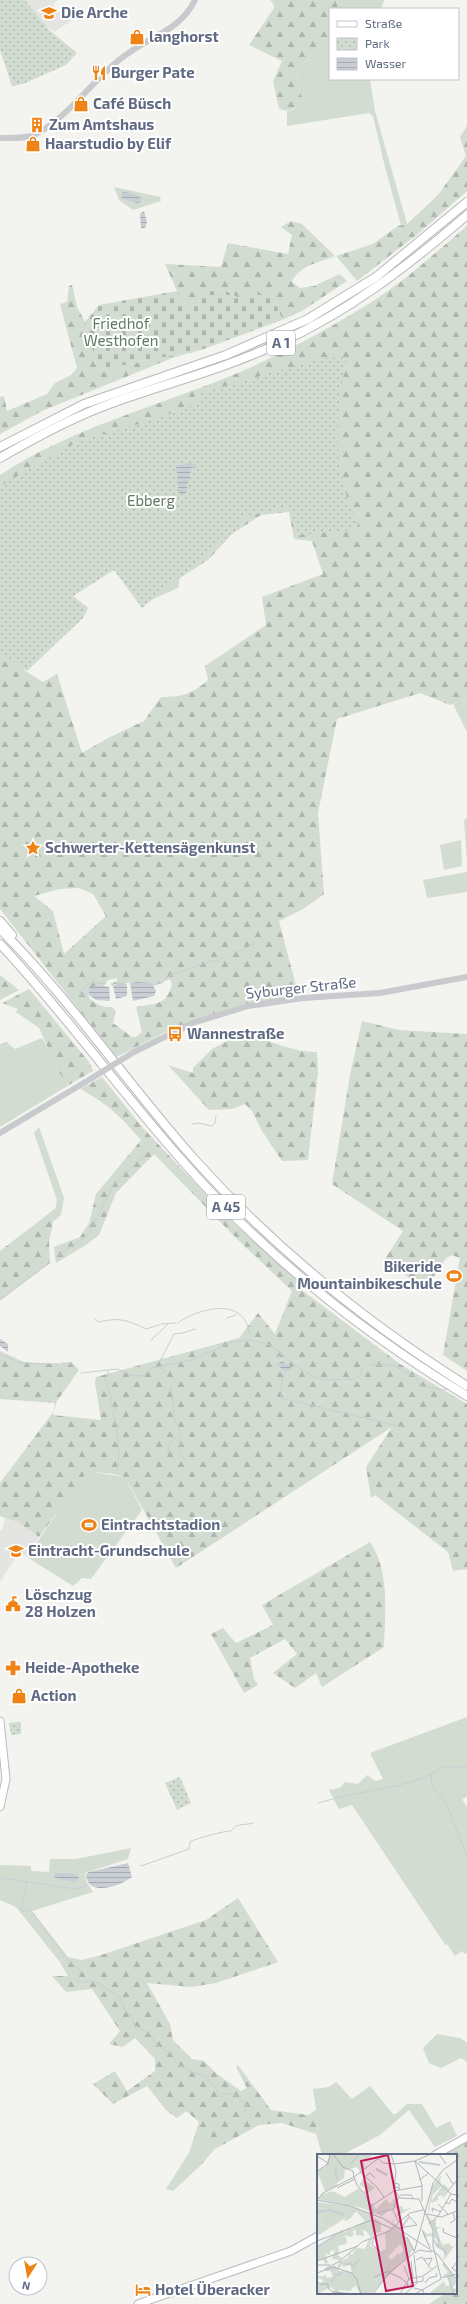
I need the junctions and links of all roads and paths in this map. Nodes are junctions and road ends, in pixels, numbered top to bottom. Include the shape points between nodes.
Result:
1 (195, 0) edge
2 (0, 138) edge
3 (467, 202) edge
4 (467, 215) edge
5 (0, 447) edge
6 (0, 458) edge
7 (0, 921) edge
8 (0, 930) edge
9 (0, 944) edge
10 (0, 949) edge
11 (22, 954) junction
12 (467, 977) edge
13 (92, 1052) junction
14 (0, 1133) edge
15 (467, 1386) edge
16 (467, 1396) edge
17 (0, 1721) edge
18 (0, 1807) edge
19 (467, 2137) edge
20 (437, 2154) edge
21 (317, 2237) edge
22 (138, 2304) edge

1 - 2 street via 188,12 174,26 119,60 40,131 32,135
3 - 5 highway, A 1 via 376,277 308,319 226,355 84,404
4 - 6 highway, A 1 via 381,285 313,327 227,365 86,413
7 - 11 highway via 15,938
8 - 11 highway, A 45
9 - 13 highway, A 45 via 64,1015
10 - 13 highway
11 - 15 highway, A 45 via 151,1109 225,1192 294,1258 387,1333
12 - 14 street, Syburger Straße, bridge via 384,993 302,998 248,1006 193,1023 134,1052
13 - 16 highway, A 45 via 180,1159 246,1228 326,1298 382,1340
17 - 18 main road via 6,1779
19 - 20 main road
21 - 22 main road via 291,2251

